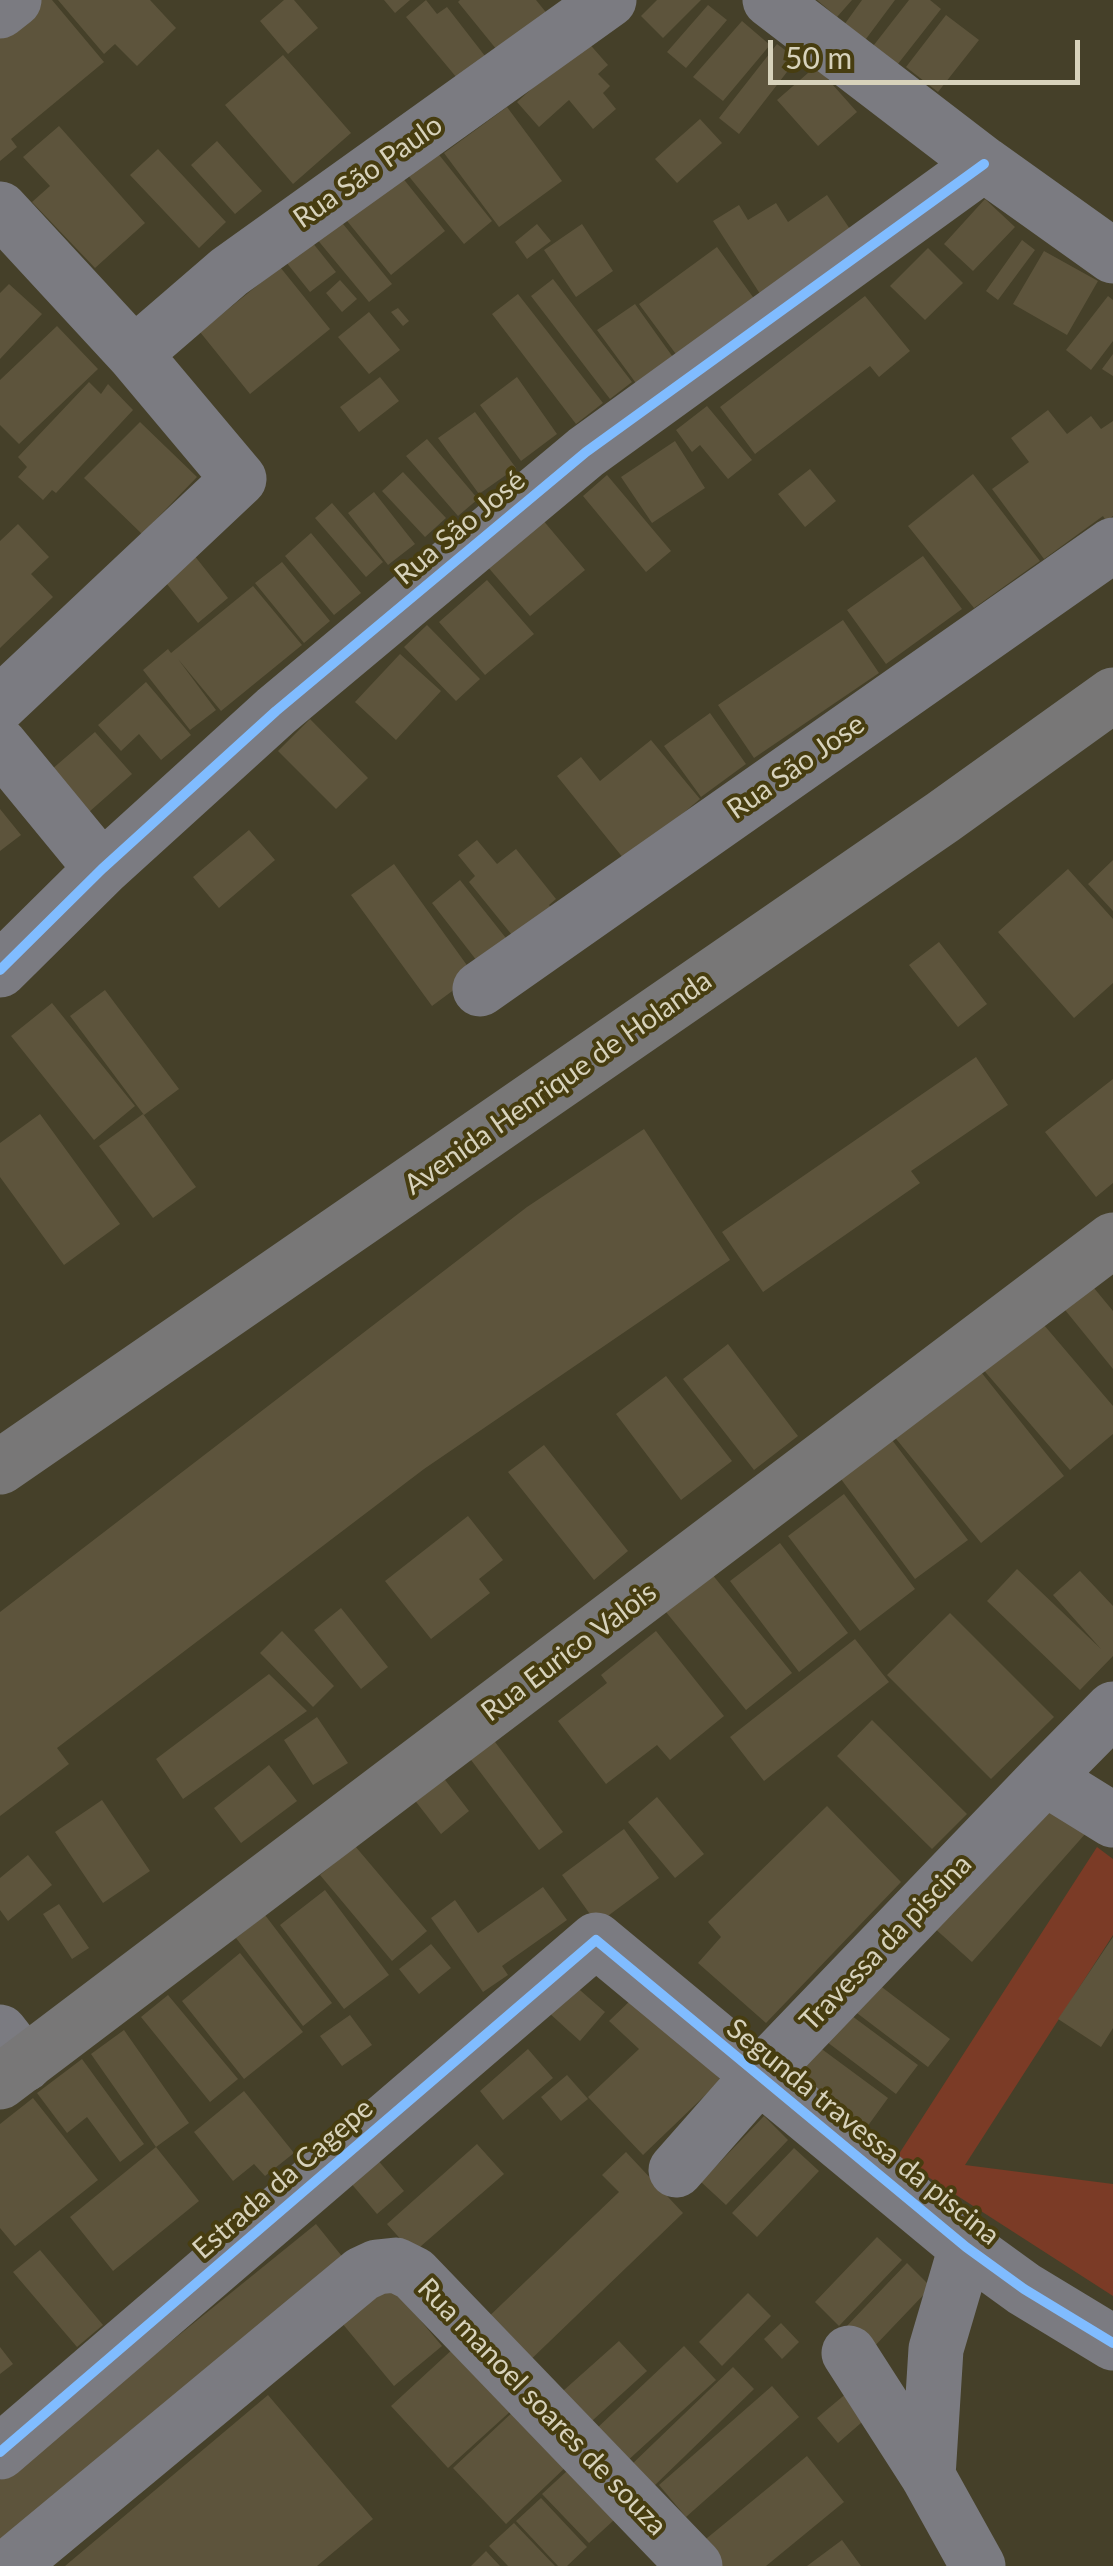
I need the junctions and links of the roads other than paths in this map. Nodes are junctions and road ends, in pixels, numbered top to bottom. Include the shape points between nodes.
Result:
1 (14, 0) edge
2 (609, 0) edge
3 (770, 0) edge
4 (0, 11) edge
5 (984, 164) junction
6 (0, 209) edge
7 (1113, 256) edge
8 (134, 354) junction
9 (1113, 545) edge
10 (1113, 695) edge
11 (0, 704) edge
12 (0, 745) edge
13 (102, 869) junction
14 (0, 970) edge
15 (480, 990) dead end
16 (1113, 1240) edge
17 (0, 1467) edge
18 (1113, 1709) edge
19 (1045, 1778) junction
20 (1113, 1820) edge
21 (596, 1940) joint
22 (8, 2059) edge
23 (758, 2077) junction
24 (676, 2170) dead end
25 (966, 2247) junction
26 (1113, 2344) edge
27 (849, 2353) dead end
28 (0, 2452) edge
29 (928, 2476) junction
30 (666, 2556) edge
31 (10, 2566) edge
32 (978, 2566) edge

1 - 4 street
2 - 8 street, Rua São Paulo via 244,261
3 - 5 street
5 - 7 street
5 - 13 street, Rua São José via 586,452 276,710
6 - 8 street
8 - 11 street via 239,478
9 - 15 street, Rua São Jose
10 - 17 main road, Avenida Henrique de Holanda
12 - 13 street
13 - 14 street, Rua São José
16 - 22 main road, Rua Eurico Valois
18 - 19 street, Travessa da piscina
19 - 20 street
19 - 23 street, Travessa da piscina
21 - 23 street, Segunda travessa da piscina
21 - 28 street, Estrada da Cagepe
23 - 24 street, Travessa da piscina
23 - 25 street, Segunda travessa da piscina
25 - 26 street, Segunda travessa da piscina
25 - 29 street via 936,2348
27 - 29 street
29 - 32 street
30 - 31 street, Rua manoel soares de souza via 414,2274 396,2265 362,2274

